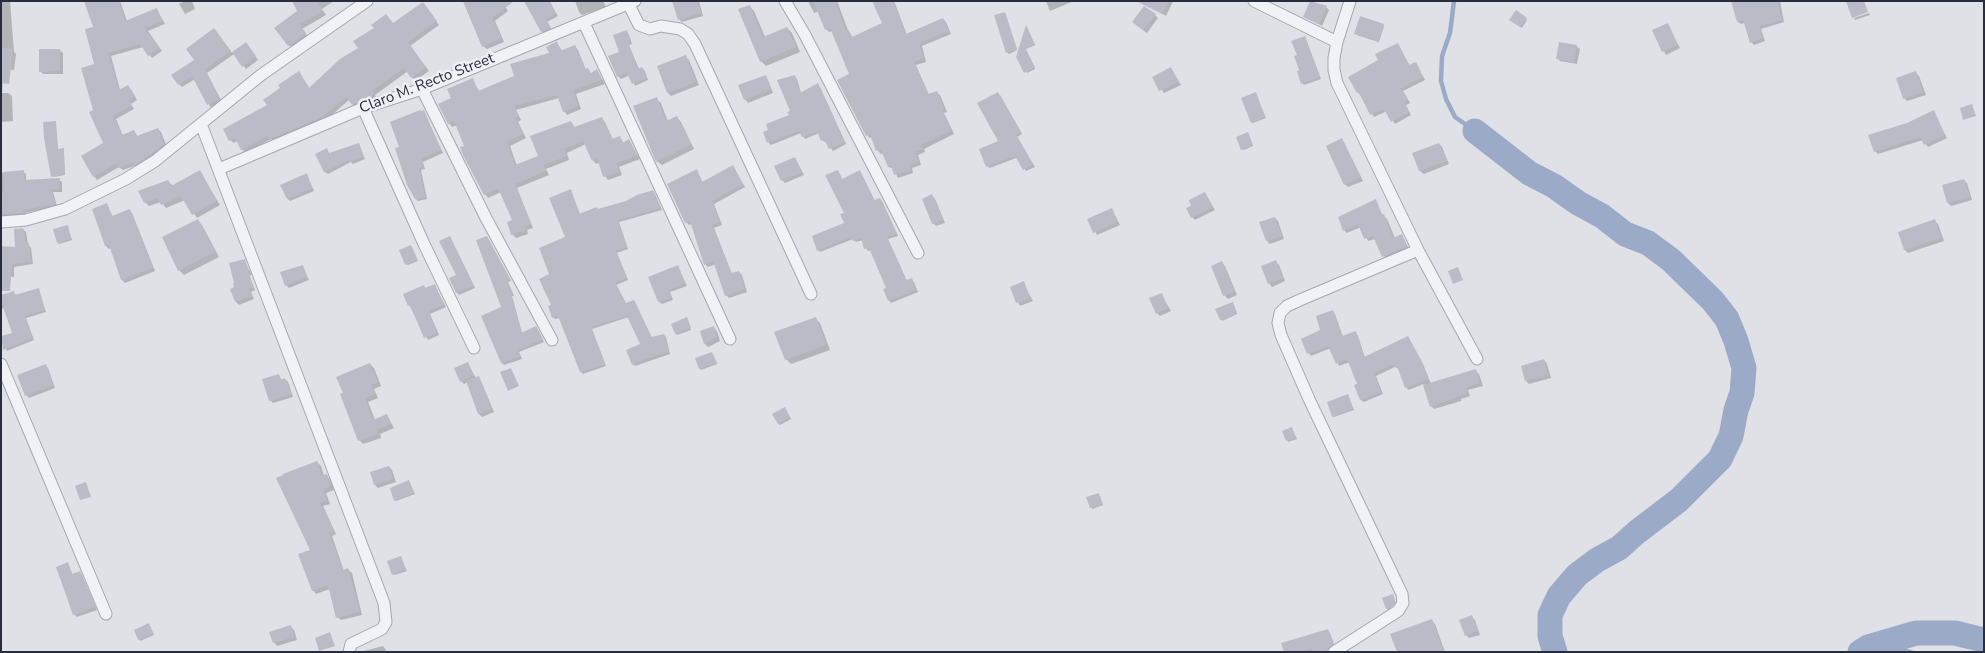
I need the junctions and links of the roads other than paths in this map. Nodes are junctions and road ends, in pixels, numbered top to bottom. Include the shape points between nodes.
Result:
1 (784, 1) edge
2 (1254, 1) edge
3 (1350, 1) edge
4 (364, 2) edge
5 (632, 3) edge
6 (584, 23) junction
7 (1337, 42) junction
8 (422, 88) junction
9 (363, 108) junction
10 (201, 124) junction
11 (220, 168) junction
12 (1, 222) edge
13 (1418, 250) junction
14 (918, 253) dead end
15 (811, 294) dead end
16 (730, 339) dead end
17 (552, 340) dead end
18 (474, 348) dead end
19 (1477, 359) dead end
20 (1, 364) edge
21 (106, 614) dead end
22 (349, 652) edge
23 (1334, 652) edge

1 - 14 street via 805,34
2 - 7 street
3 - 7 street
4 - 10 street via 261,75
5 - 6 street, Claro M. Recto Street
5 - 15 street via 639,25 650,29 661,26 680,29 695,44
6 - 8 street, Claro M. Recto Street
6 - 16 street
7 - 13 street via 1334,70 1337,83
8 - 9 street, Claro M. Recto Street
8 - 17 street via 486,218
9 - 11 street, Claro M. Recto Street
9 - 18 street
10 - 11 street
10 - 12 street via 156,161 65,209 26,220
11 - 22 street via 386,613 382,628 351,644
13 - 19 street
13 - 23 street via 1287,306 1280,313 1281,335 1402,594 1403,604 1398,612
20 - 21 street

